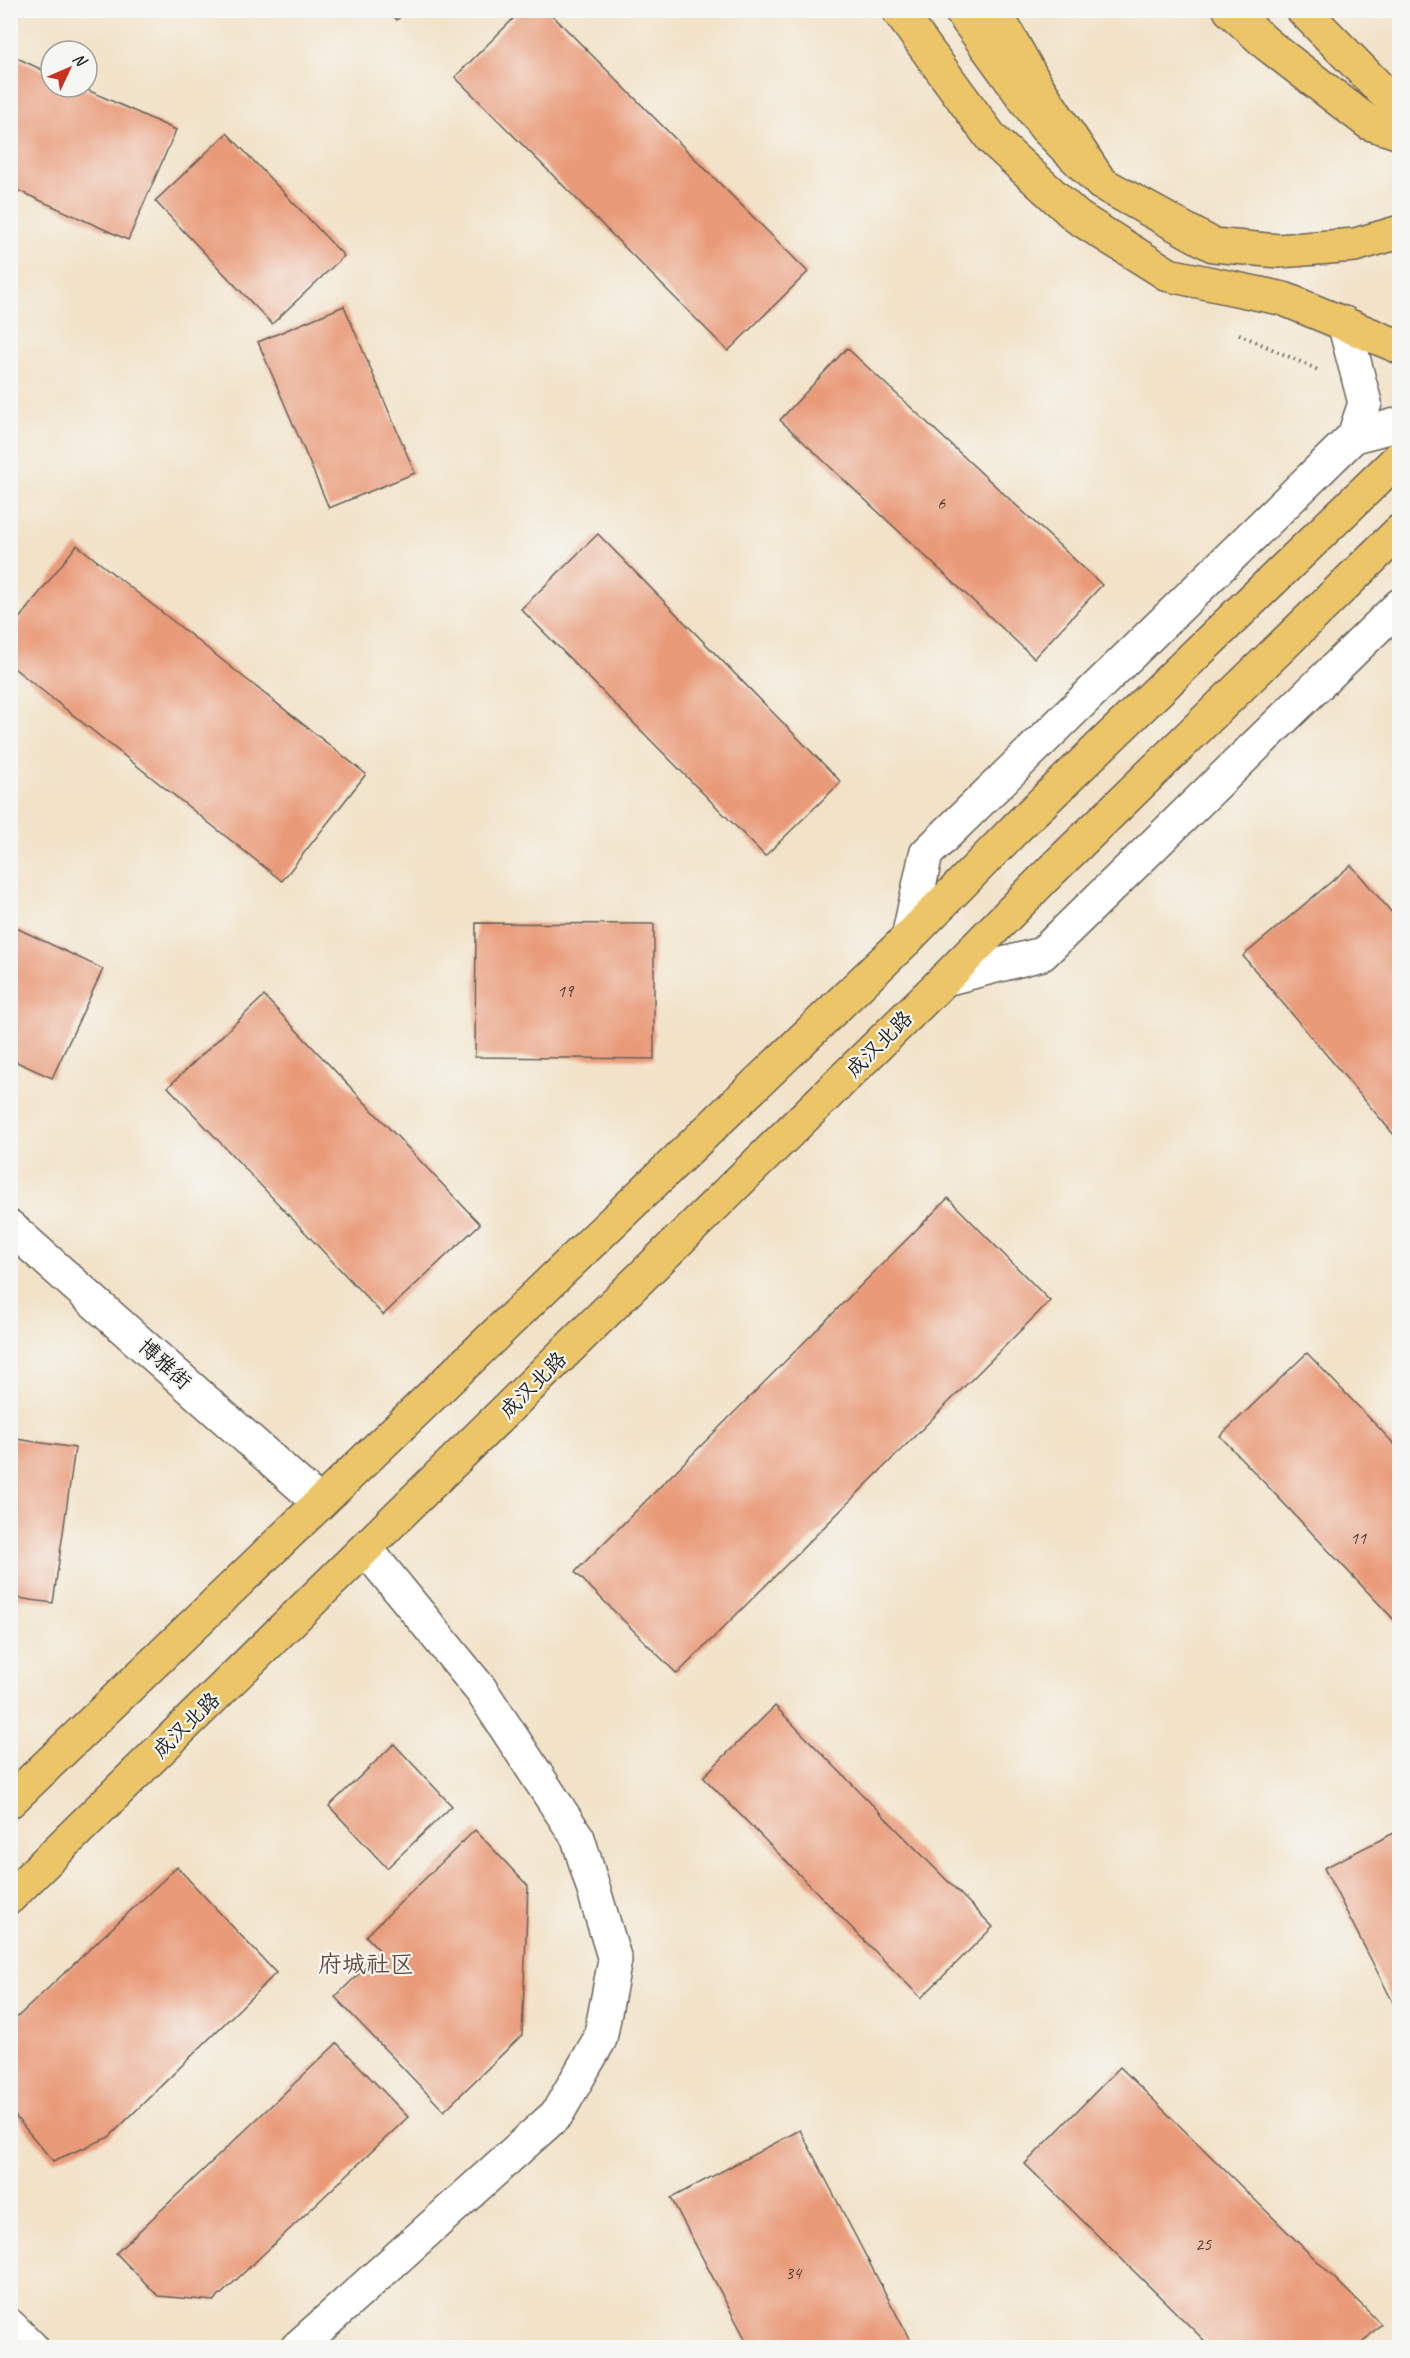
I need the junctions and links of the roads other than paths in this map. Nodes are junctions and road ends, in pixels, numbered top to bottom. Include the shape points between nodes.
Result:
1 (898, 10) edge
2 (960, 10) edge
3 (994, 10) edge
4 (1230, 10) edge
5 (1303, 10) edge
6 (1400, 109) edge
7 (1400, 133) edge
8 (1101, 183) junction
9 (1400, 232) edge
10 (1344, 323) junction
11 (1400, 347) edge
12 (1400, 365) edge
13 (1400, 424) edge
14 (1354, 436) junction
15 (1400, 457) edge
16 (1400, 531) edge
17 (1400, 604) edge
18 (908, 938) junction
19 (945, 979) junction
20 (10, 1227) edge
21 (319, 1502) junction
22 (366, 1549) junction
23 (10, 1801) edge
24 (10, 1897) edge
25 (10, 2326) edge
26 (32, 2348) edge
27 (297, 2348) edge

1 - 10 main road via 992,139 1077,217 1169,275 1284,299
2 - 8 main road via 1045,127
3 - 8 main road via 1036,85
4 - 7 main road via 1268,45 1369,123
5 - 6 main road
8 - 9 main road via 1213,245 1279,251 1355,245
10 - 11 main road
10 - 12 main road
10 - 14 street via 1365,403
13 - 14 street
14 - 18 street via 926,854
15 - 18 main road via 1016,828
16 - 19 main road, 成汉北路
17 - 19 street via 1042,954
18 - 21 main road
19 - 22 main road, 成汉北路
20 - 21 street, 博雅街
21 - 23 main road
22 - 24 main road, 成汉北路
22 - 27 street via 481,1690 578,1838 615,1960 600,2039 556,2114
25 - 26 street

